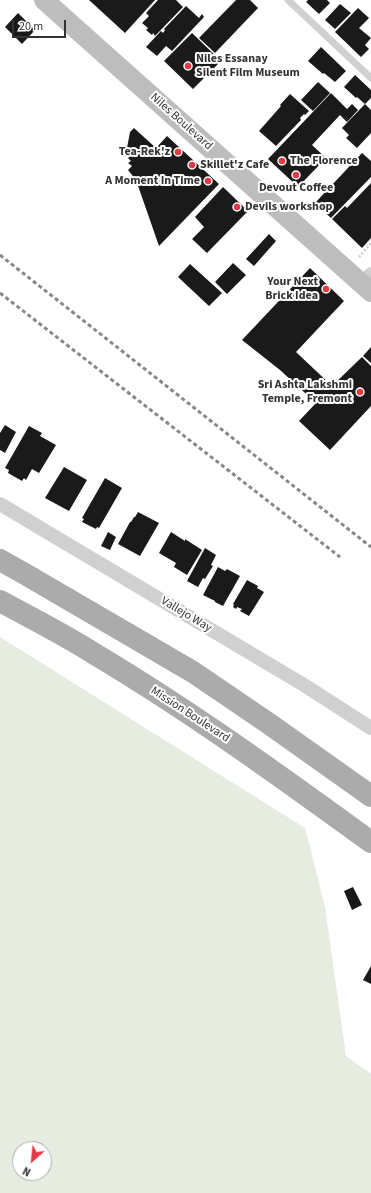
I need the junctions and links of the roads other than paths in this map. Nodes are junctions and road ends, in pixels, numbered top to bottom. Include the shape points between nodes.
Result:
1 (44, 0) edge
2 (288, 0) edge
3 (371, 78) edge
4 (368, 283) edge
5 (0, 504) edge
6 (0, 560) edge
7 (0, 601) edge
8 (371, 728) edge
9 (371, 796) edge
10 (371, 842) edge

1 - 4 main road, Niles Boulevard
2 - 3 lane
5 - 8 street, Vallejo Way via 291,677
6 - 9 main road via 193,672
7 - 10 main road, Mission Boulevard via 93,652 177,706

